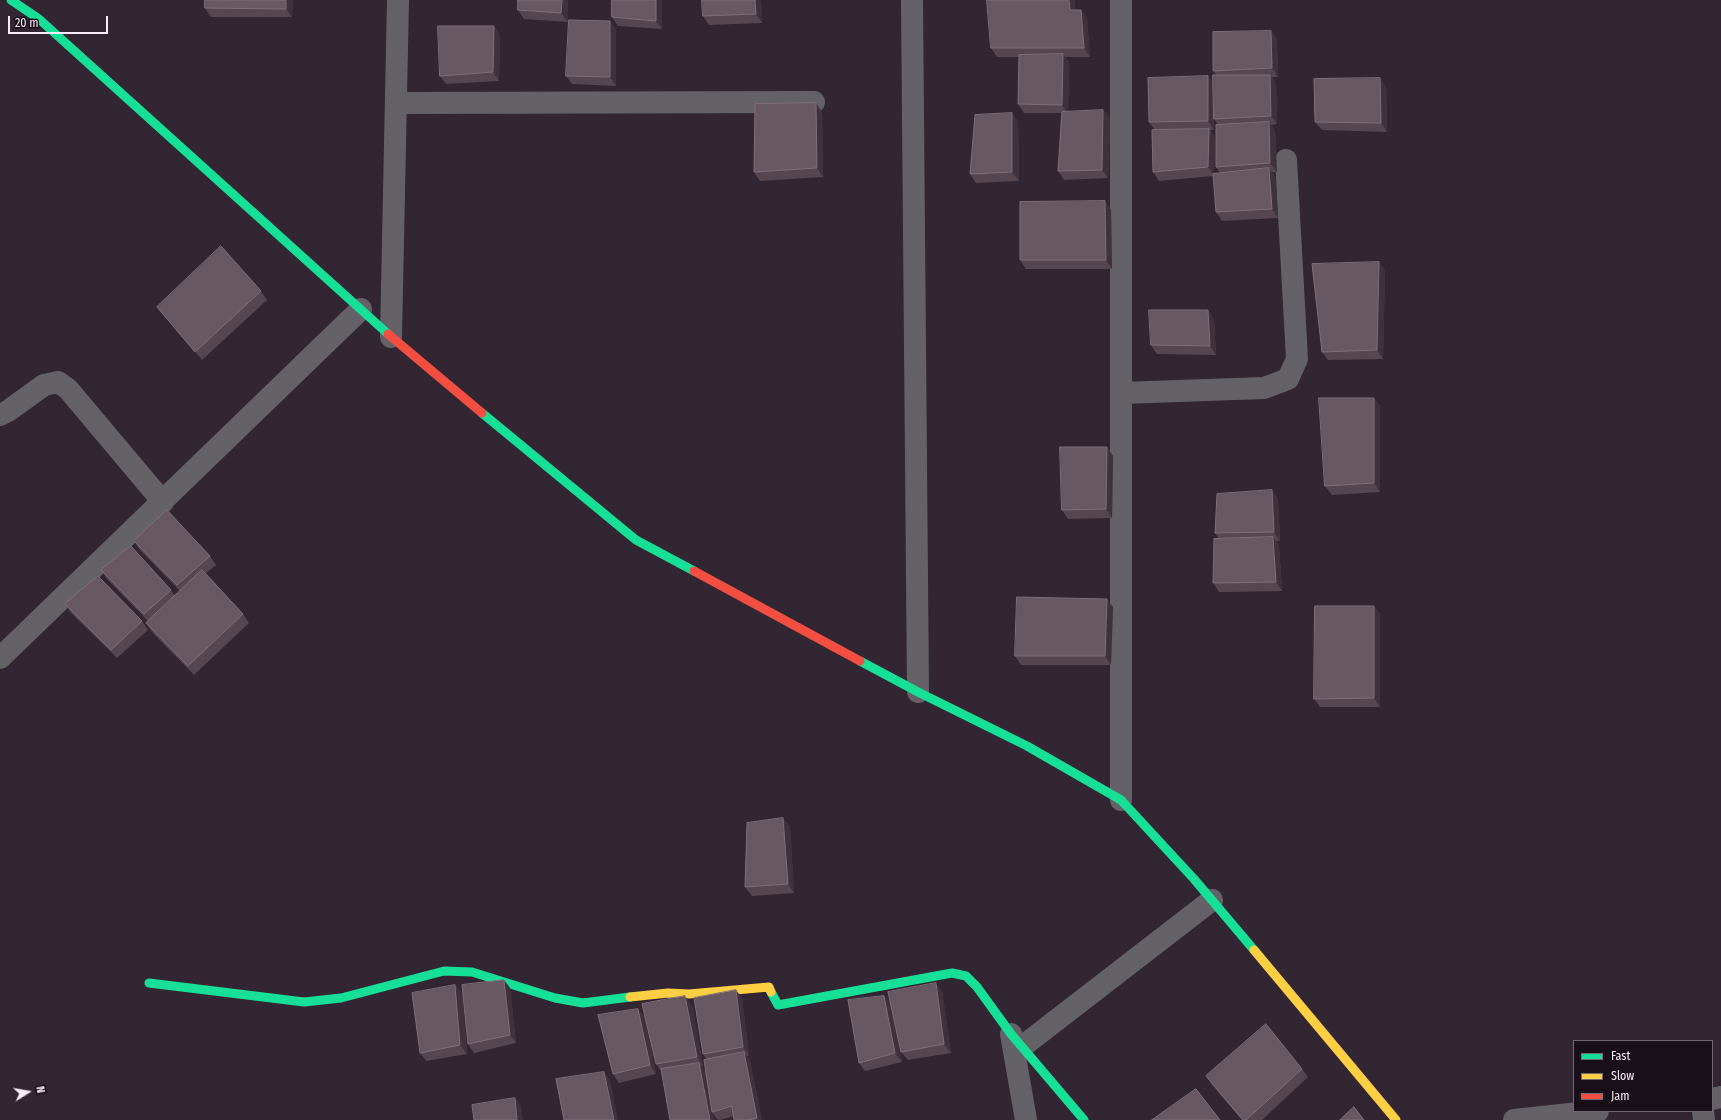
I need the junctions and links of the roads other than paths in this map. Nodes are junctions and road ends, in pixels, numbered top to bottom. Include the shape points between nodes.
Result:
1 (11, 0) edge
2 (398, 0) edge
3 (912, 0) edge
4 (1121, 0) edge
5 (814, 102) edge
6 (396, 103) junction
7 (1286, 160) dead end
8 (361, 309) junction
9 (392, 337) junction
10 (1121, 393) junction
11 (0, 414) edge
12 (163, 502) junction
13 (0, 658) edge
14 (918, 692) junction
15 (1121, 800) junction
16 (1212, 900) junction
17 (149, 983) dead end
18 (1017, 1040) junction
19 (1589, 1112) edge
20 (1026, 1120) edge
21 (1084, 1120) edge
22 (1396, 1120) edge
23 (1514, 1120) edge

1 - 8 street via 40,20
2 - 6 street
3 - 14 street
4 - 10 street
5 - 6 street
6 - 9 street
7 - 10 street via 1297,359 1288,379 1264,388
8 - 9 street
8 - 12 street
9 - 14 street via 636,540
10 - 15 street
11 - 12 street via 44,385 58,382 68,389
12 - 13 street
14 - 15 street via 1027,746
15 - 16 street
16 - 18 street
16 - 22 street
17 - 18 street via 304,1002 341,998 444,971 472,972 555,998 583,1003 668,993 690,994 769,987 778,1005 952,973 966,976 977,987
18 - 20 street
18 - 21 street
19 - 23 street

